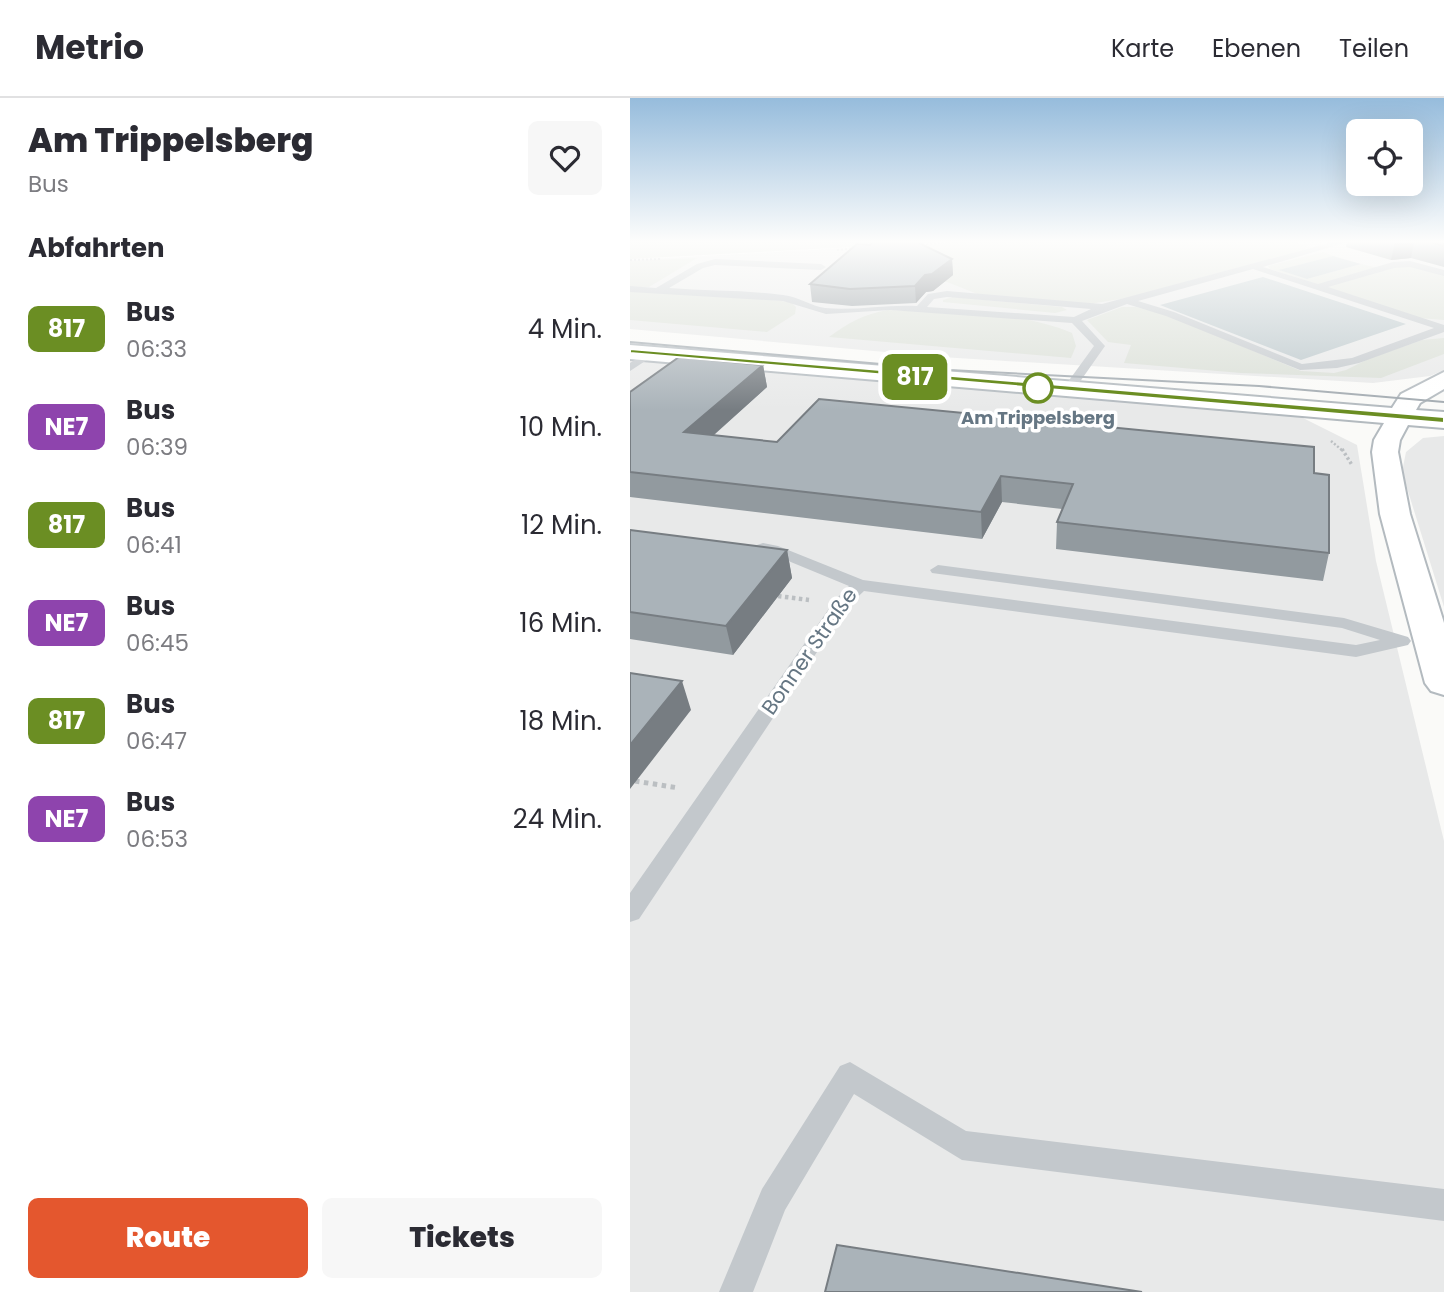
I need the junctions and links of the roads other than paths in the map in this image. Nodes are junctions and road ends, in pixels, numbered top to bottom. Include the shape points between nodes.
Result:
1 (779, 298) edge
2 (929, 298) edge
3 (992, 298) edge
4 (1141, 298) edge
5 (1349, 298) edge
6 (1129, 301) junction
7 (1104, 307) junction
8 (920, 308) junction
9 (1074, 320) junction
10 (1444, 328) edge
11 (640, 353) edge
12 (698, 358) junction
13 (630, 368) edge
14 (675, 373) edge
15 (1444, 379) edge
16 (1068, 390) junction
17 (1399, 416) junction
18 (1444, 420) edge
19 (746, 546) edge
20 (938, 570) dead end
21 (860, 585) junction
22 (1426, 643) edge
23 (1444, 683) edge
24 (630, 912) edge
25 (1444, 1205) edge
26 (736, 1292) edge

1 - 8 lane via 826,311 869,306
2 - 8 lane
3 - 7 lane
4 - 6 lane
5 - 10 lane
6 - 7 lane
6 - 10 lane via 1300,367 1321,369
7 - 9 lane
8 - 9 lane
9 - 16 lane via 1100,346
11 - 12 main road
11 - 13 lane
12 - 14 lane
12 - 16 main road
15 - 17 main road via 1415,394
16 - 17 main road
17 - 18 main road
17 - 22 main road via 1385,452
19 - 21 lane, Bonner Straße via 772,549
20 - 22 lane via 1344,623
21 - 22 lane via 1356,651
21 - 24 lane, Bonner Straße via 841,604
22 - 23 main road
25 - 26 lane via 962,1145 850,1075 773,1200

